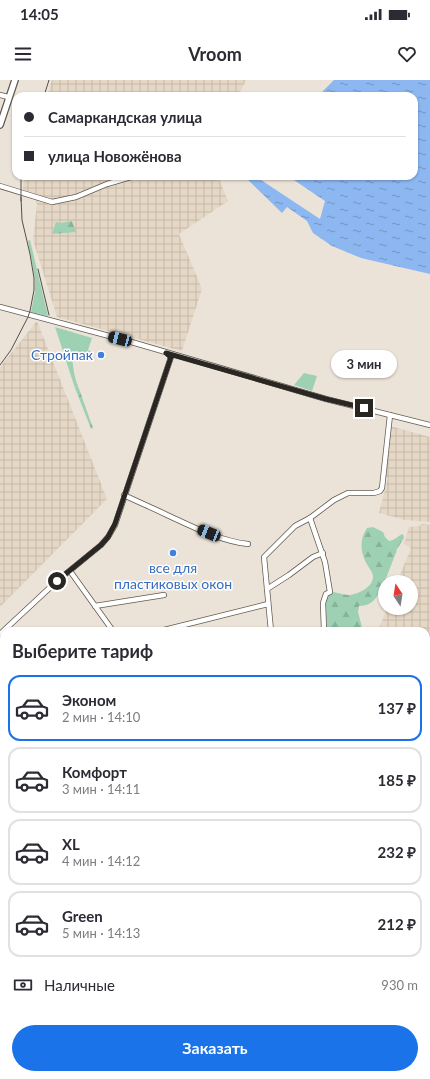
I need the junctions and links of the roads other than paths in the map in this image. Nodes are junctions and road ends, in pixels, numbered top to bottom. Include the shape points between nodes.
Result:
1 (15, 80) edge
2 (0, 95) edge
3 (8, 97) junction
4 (0, 125) edge
5 (121, 180) edge
6 (0, 186) edge
7 (0, 307) edge
8 (166, 353) junction
9 (390, 415) junction
10 (430, 425) edge
11 (124, 495) junction
12 (310, 518) junction
13 (248, 544) dead end
14 (322, 553) junction
15 (70, 571) junction
16 (267, 589) junction
17 (164, 595) dead end
18 (268, 604) junction
19 (95, 606) junction
20 (8, 627) edge
21 (110, 627) edge
22 (176, 627) edge
23 (271, 627) edge
24 (324, 627) edge

1 - 3 main road
2 - 3 street
3 - 4 main road
5 - 6 street via 76,197 52,202
7 - 8 street
8 - 9 street
8 - 11 street via 171,357
9 - 10 street
9 - 12 street via 380,492 348,493
11 - 13 street via 203,531 237,543
11 - 15 street via 108,537
12 - 14 street
12 - 16 street via 295,526 264,557
14 - 16 street
14 - 24 street via 326,562 330,592 326,594 323,603
15 - 19 street
15 - 20 street
16 - 18 street
17 - 19 street
18 - 22 street
18 - 23 street
19 - 21 street

